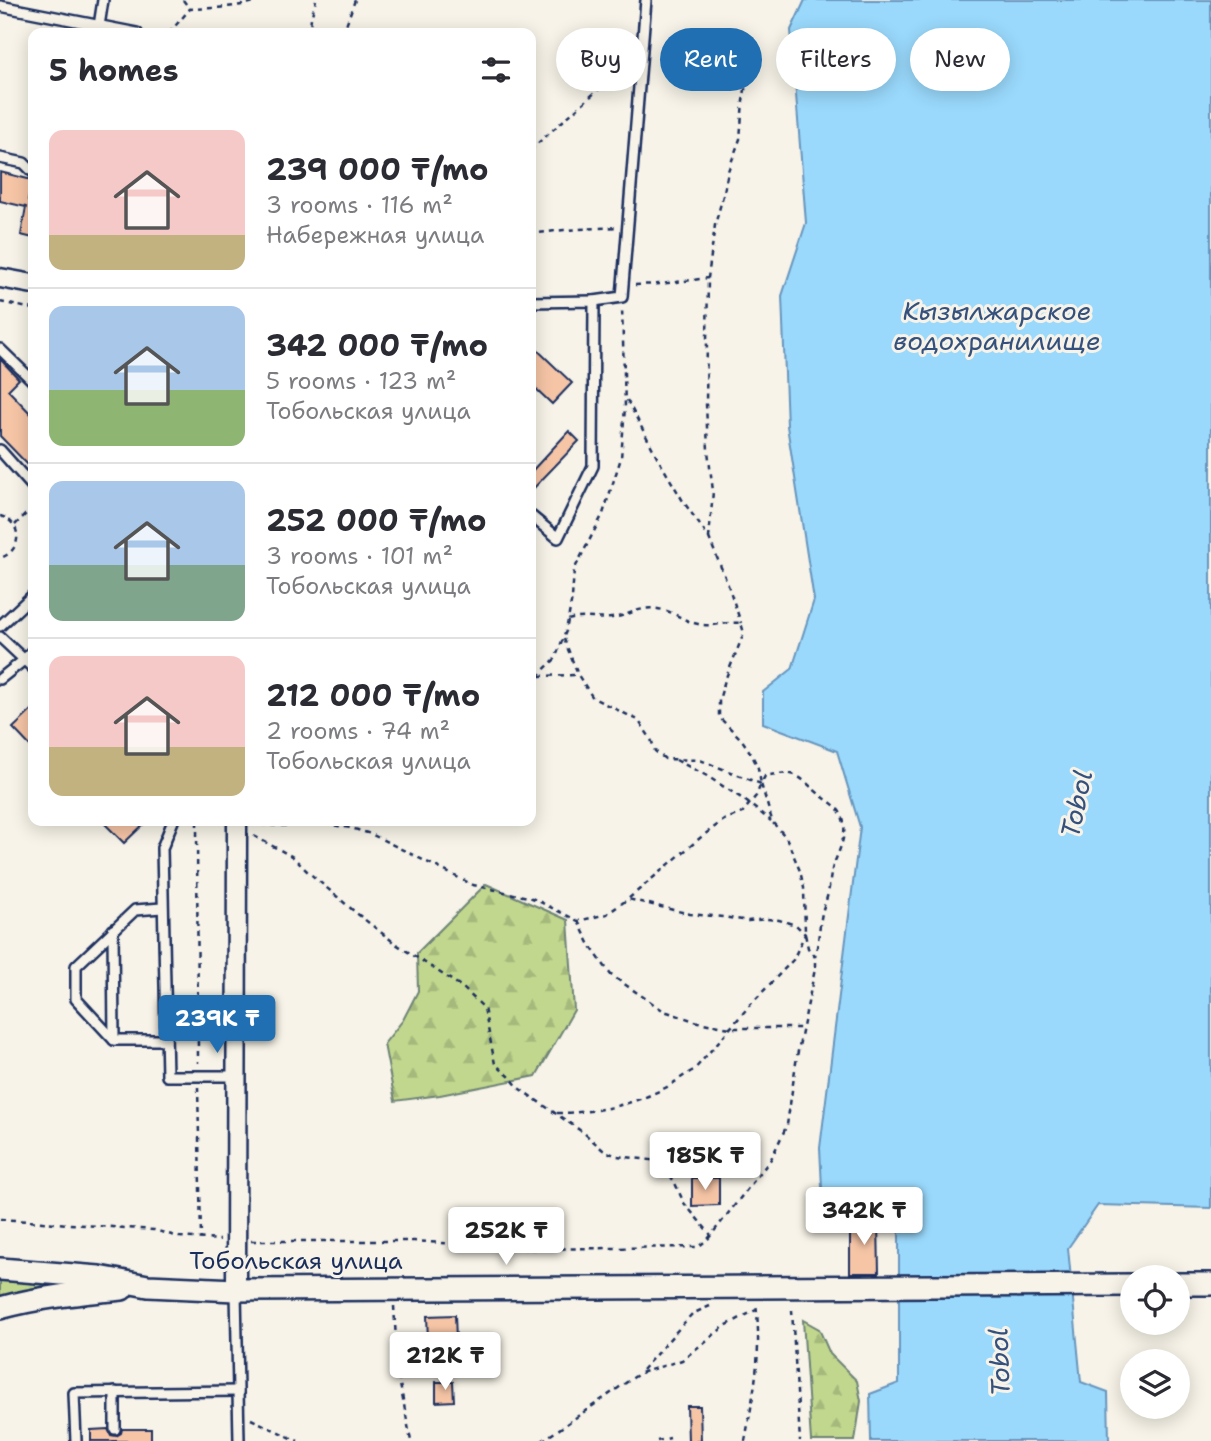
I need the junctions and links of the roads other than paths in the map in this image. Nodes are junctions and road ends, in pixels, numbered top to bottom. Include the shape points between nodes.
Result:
1 (103, 0) edge
2 (646, 0) edge
3 (0, 6) edge
4 (99, 26) junction
5 (110, 28) edge
6 (0, 158) edge
7 (28, 167) edge
8 (0, 278) edge
9 (28, 283) edge
10 (594, 301) junction
11 (536, 302) edge
12 (0, 349) edge
13 (28, 377) edge
14 (0, 450) edge
15 (28, 481) edge
16 (536, 519) edge
17 (28, 599) edge
18 (0, 626) edge
19 (0, 637) edge
20 (28, 656) edge
21 (24, 660) junction
22 (28, 664) edge
23 (0, 679) edge
24 (171, 826) edge
25 (243, 826) edge
26 (162, 908) junction
27 (113, 930) junction
28 (114, 1040) junction
29 (166, 1040) junction
30 (236, 1076) junction
31 (0, 1269) edge
32 (1190, 1284) edge
33 (1211, 1284) edge
34 (1120, 1285) edge
35 (148, 1286) junction
36 (236, 1290) junction
37 (0, 1308) edge
38 (238, 1391) junction
39 (115, 1392) junction
40 (115, 1429) dead end
41 (76, 1441) edge
42 (239, 1441) edge

1 - 4 lane
2 - 10 lane via 622,297
3 - 4 lane
4 - 5 lane
6 - 7 lane
8 - 9 street
10 - 11 lane
10 - 16 lane via 593,466 558,538
12 - 13 lane
14 - 15 lane
17 - 18 lane
19 - 21 lane
20 - 21 lane
21 - 22 lane
21 - 23 lane
24 - 26 lane via 162,848
25 - 30 street
26 - 27 lane via 135,910
26 - 29 lane
27 - 28 lane
27 - 28 lane via 76,966 76,999
28 - 29 lane
29 - 30 lane via 167,1076
30 - 36 street
31 - 35 street
32 - 33 street
34 - 36 street, Тобольская улица
35 - 36 street, Тобольская улица
35 - 37 street via 64,1294
36 - 38 lane
38 - 39 lane
38 - 42 lane
39 - 40 lane
39 - 41 lane via 74,1393

